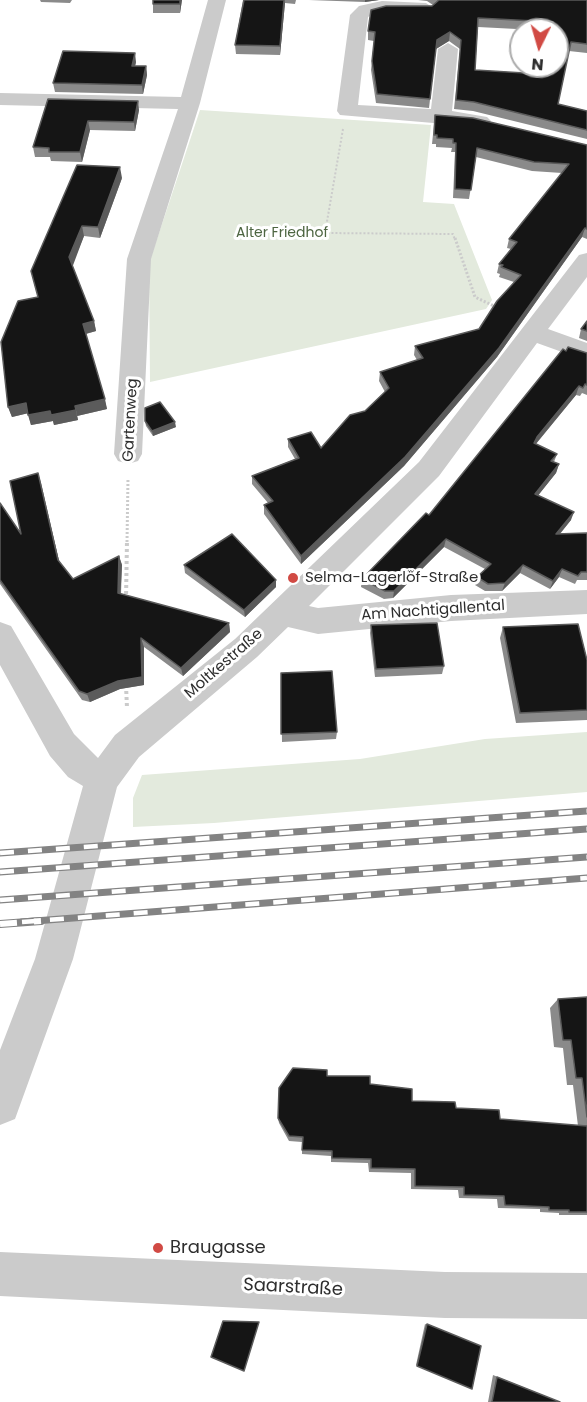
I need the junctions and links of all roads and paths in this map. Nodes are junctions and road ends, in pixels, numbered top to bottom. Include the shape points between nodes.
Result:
1 (217, 0) edge
2 (427, 9) edge
3 (448, 49) dead end
4 (0, 99) edge
5 (190, 103) junction
6 (347, 111) junction
7 (441, 116) junction
8 (495, 124) edge
9 (587, 260) edge
10 (537, 329) junction
11 (587, 352) edge
12 (128, 454) joint
13 (587, 602) edge
14 (126, 607) edge
15 (280, 612) junction
16 (0, 635) edge
17 (126, 677) edge
18 (127, 746) junction
19 (103, 779) junction
20 (0, 1104) edge
21 (0, 1274) edge
22 (587, 1296) edge

1 - 5 street, Gartenweg
2 - 6 street via 382,7 359,15
3 - 7 street
4 - 5 street
5 - 12 street, Gartenweg via 139,259
6 - 7 street
6 - 10 path via 325,232 453,234 475,297
7 - 8 street
9 - 10 street, Moltkestraße
10 - 11 street
10 - 15 street, Moltkestraße via 429,469
12 - 14 path, Gartenweg
13 - 15 street, Am Nachtigallental via 451,608 318,621
15 - 18 street, Moltkestraße via 246,648
16 - 19 street via 62,745 81,766
17 - 18 path
18 - 19 street, Moltkestraße
19 - 20 street, Moltkestraße via 54,959
21 - 22 street, Saarstraße via 445,1295

